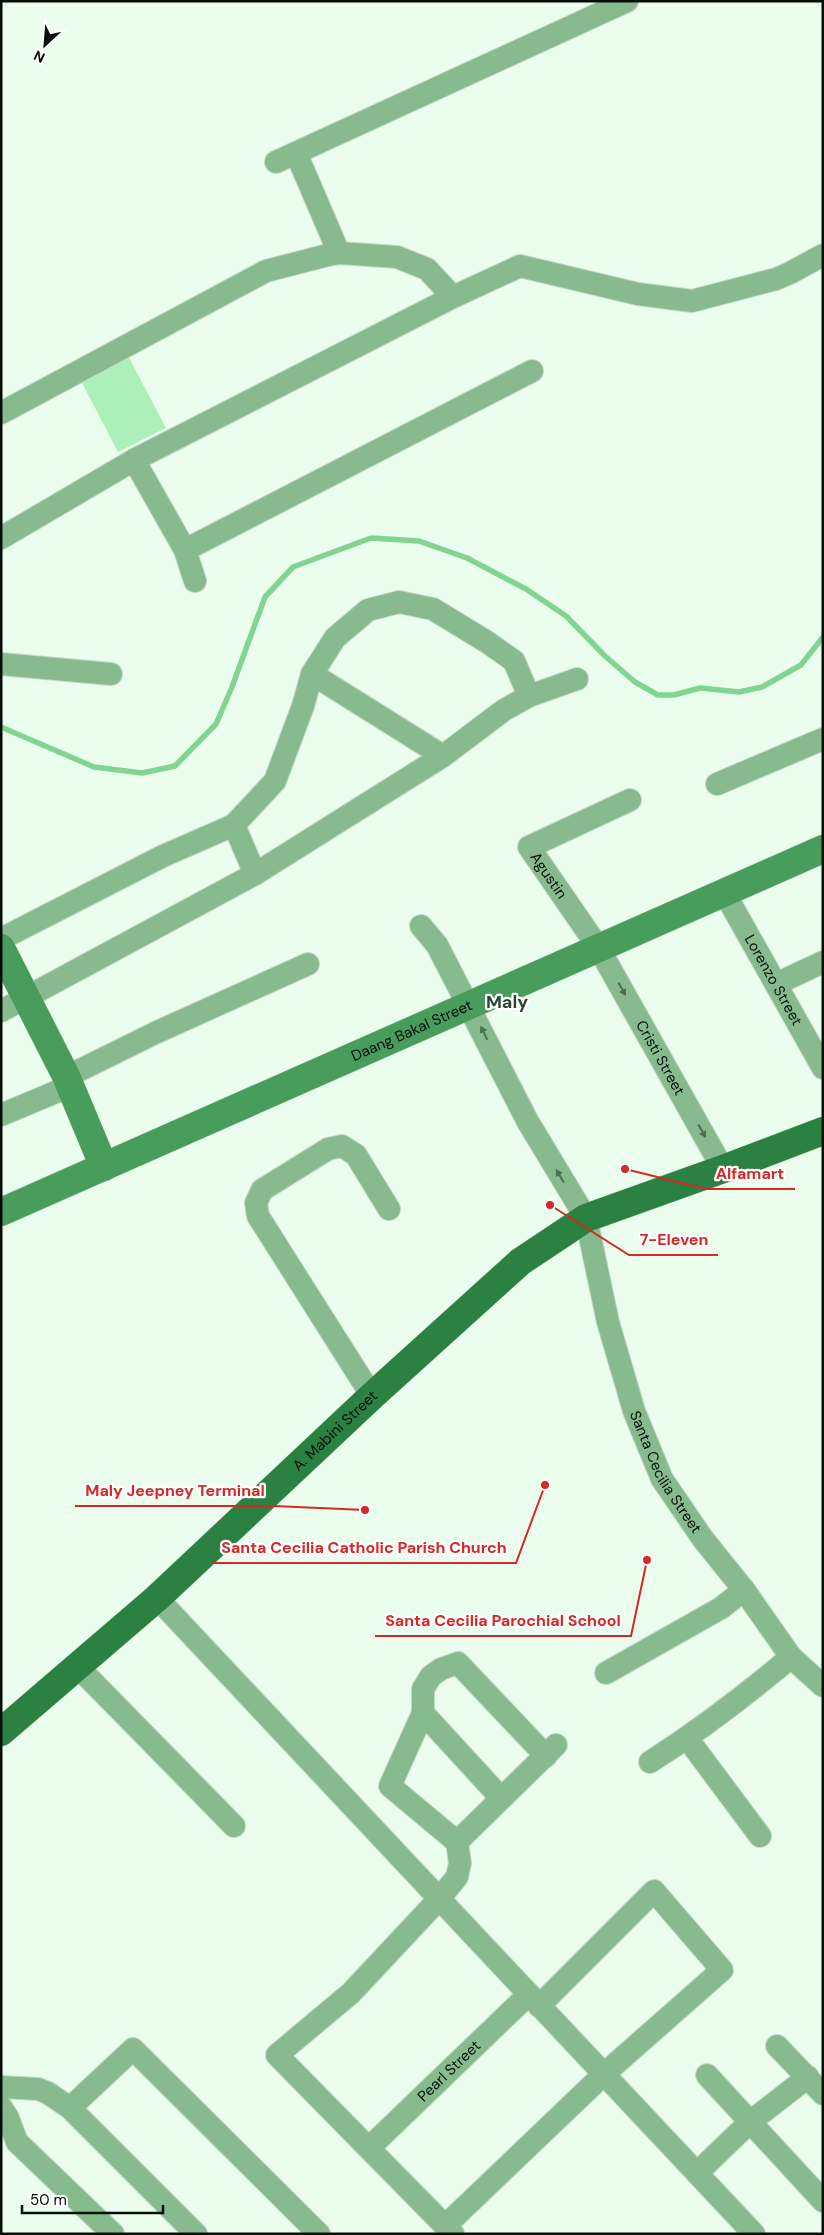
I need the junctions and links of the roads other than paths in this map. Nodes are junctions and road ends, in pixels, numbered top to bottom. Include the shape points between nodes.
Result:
1 (627, 1) edge
2 (339, 253) junction
3 (823, 255) edge
4 (452, 297) junction
5 (532, 370) dead end
6 (1, 413) edge
7 (134, 460) junction
8 (1, 538) edge
9 (185, 550) junction
10 (195, 581) dead end
11 (1, 664) edge
12 (111, 674) dead end
13 (312, 674) junction
14 (577, 679) dead end
15 (529, 696) junction
16 (823, 739) edge
17 (443, 756) junction
18 (716, 784) dead end
19 (630, 800) dead end
20 (234, 825) junction
21 (823, 849) edge
22 (255, 874) junction
23 (724, 892) junction
24 (421, 926) dead end
25 (1, 939) edge
26 (598, 947) junction
27 (1, 948) edge
28 (823, 962) edge
29 (308, 964) dead end
30 (776, 984) junction
31 (25, 997) junction
32 (470, 1005) junction
33 (1, 1011) edge
34 (823, 1068) edge
35 (68, 1081) junction
36 (1, 1115) edge
37 (823, 1131) edge
38 (104, 1168) junction
39 (724, 1169) junction
40 (389, 1209) dead end
41 (1, 1212) edge
42 (586, 1218) junction
43 (372, 1396) junction
44 (744, 1590) junction
45 (157, 1598) junction
46 (791, 1657) junction
47 (78, 1667) junction
48 (606, 1673) dead end
49 (823, 1686) edge
50 (423, 1713) junction
51 (3, 1728) edge
52 (688, 1738) junction
53 (650, 1762) dead end
54 (501, 1798) junction
55 (234, 1826) dead end
56 (760, 1836) dead end
57 (457, 1842) junction
58 (439, 1899) junction
59 (534, 2000) junction
60 (777, 2046) dead end
61 (604, 2074) junction
62 (708, 2075) dead end
63 (808, 2077) junction
64 (1, 2087) edge
65 (823, 2094) edge
66 (1, 2107) edge
67 (70, 2108) junction
68 (750, 2122) junction
69 (368, 2148) junction
70 (697, 2173) junction
71 (823, 2201) edge
72 (449, 2230) edge
73 (752, 2233) edge
74 (112, 2234) edge
75 (196, 2234) edge
76 (319, 2234) edge

1 - 2 street via 286,157
2 - 4 street via 398,257 427,269
2 - 6 street via 266,271
3 - 4 street via 776,279 692,301 638,294 520,266
4 - 7 street
5 - 9 street
7 - 8 street
7 - 9 street
9 - 10 street
11 - 12 street
13 - 15 street via 335,638 368,610 399,602 432,609 488,642 514,661
13 - 17 street
13 - 20 street via 275,780
14 - 15 street
15 - 17 street via 504,710
16 - 18 street
17 - 22 street
19 - 26 street, Agustin via 528,847
20 - 22 street
20 - 25 street via 163,856
21 - 23 street, Daang Bakal Street
22 - 31 street
23 - 26 street, Daang Bakal Street
23 - 30 street, Lorenzo Street
24 - 32 street, Santa Cecilia Street via 438,945
26 - 32 street, Daang Bakal Street
26 -> 39 street, Cristi Street
27 - 31 street
28 - 30 street
29 - 35 street via 163,1029
30 - 34 street, Lorenzo Street
31 - 33 street
31 - 35 street
32 - 38 street, Daang Bakal Street
42 -> 32 street, Santa Cecilia Street via 528,1122
35 - 36 street
35 - 38 street
37 - 39 main road, A. Mabini Street
38 - 41 street, Daang Bakal Street
39 - 42 main road, A. Mabini Street
40 - 43 street via 356,1155 342,1146 328,1149 262,1190 256,1204 258,1216
42 - 43 main road, A. Mabini Street via 520,1262
42 - 44 street, Santa Cecilia Street via 610,1331 634,1412 662,1479 703,1539
43 - 45 main road, A. Mabini Street
44 - 46 street, Santa Cecilia Street
44 - 48 street via 721,1608
45 - 47 main road, A. Mabini Street
45 - 58 street
46 - 49 street, Santa Cecilia Street
46 - 52 street
47 - 51 main road, A. Mabini Street
47 - 55 street
50 - 54 street
50 - 54 street via 423,1689 431,1676 458,1664 551,1751
50 - 57 street via 390,1786
52 - 53 street
52 - 56 street
54 - 57 street
57 - 58 street via 460,1863 457,1877
58 - 59 street
58 - 69 street via 351,1993 277,2055
59 - 61 street
59 - 61 street, Pearl Street via 654,1891 722,1970
59 - 69 street, Pearl Street
60 - 63 street
61 - 70 street
61 - 72 street
62 - 68 street
63 - 65 street
63 - 68 street
64 - 67 street via 38,2089
66 - 74 street via 18,2142
67 - 75 street
67 - 76 street via 133,2049
68 - 70 street
68 - 71 street
69 - 72 street
70 - 73 street

